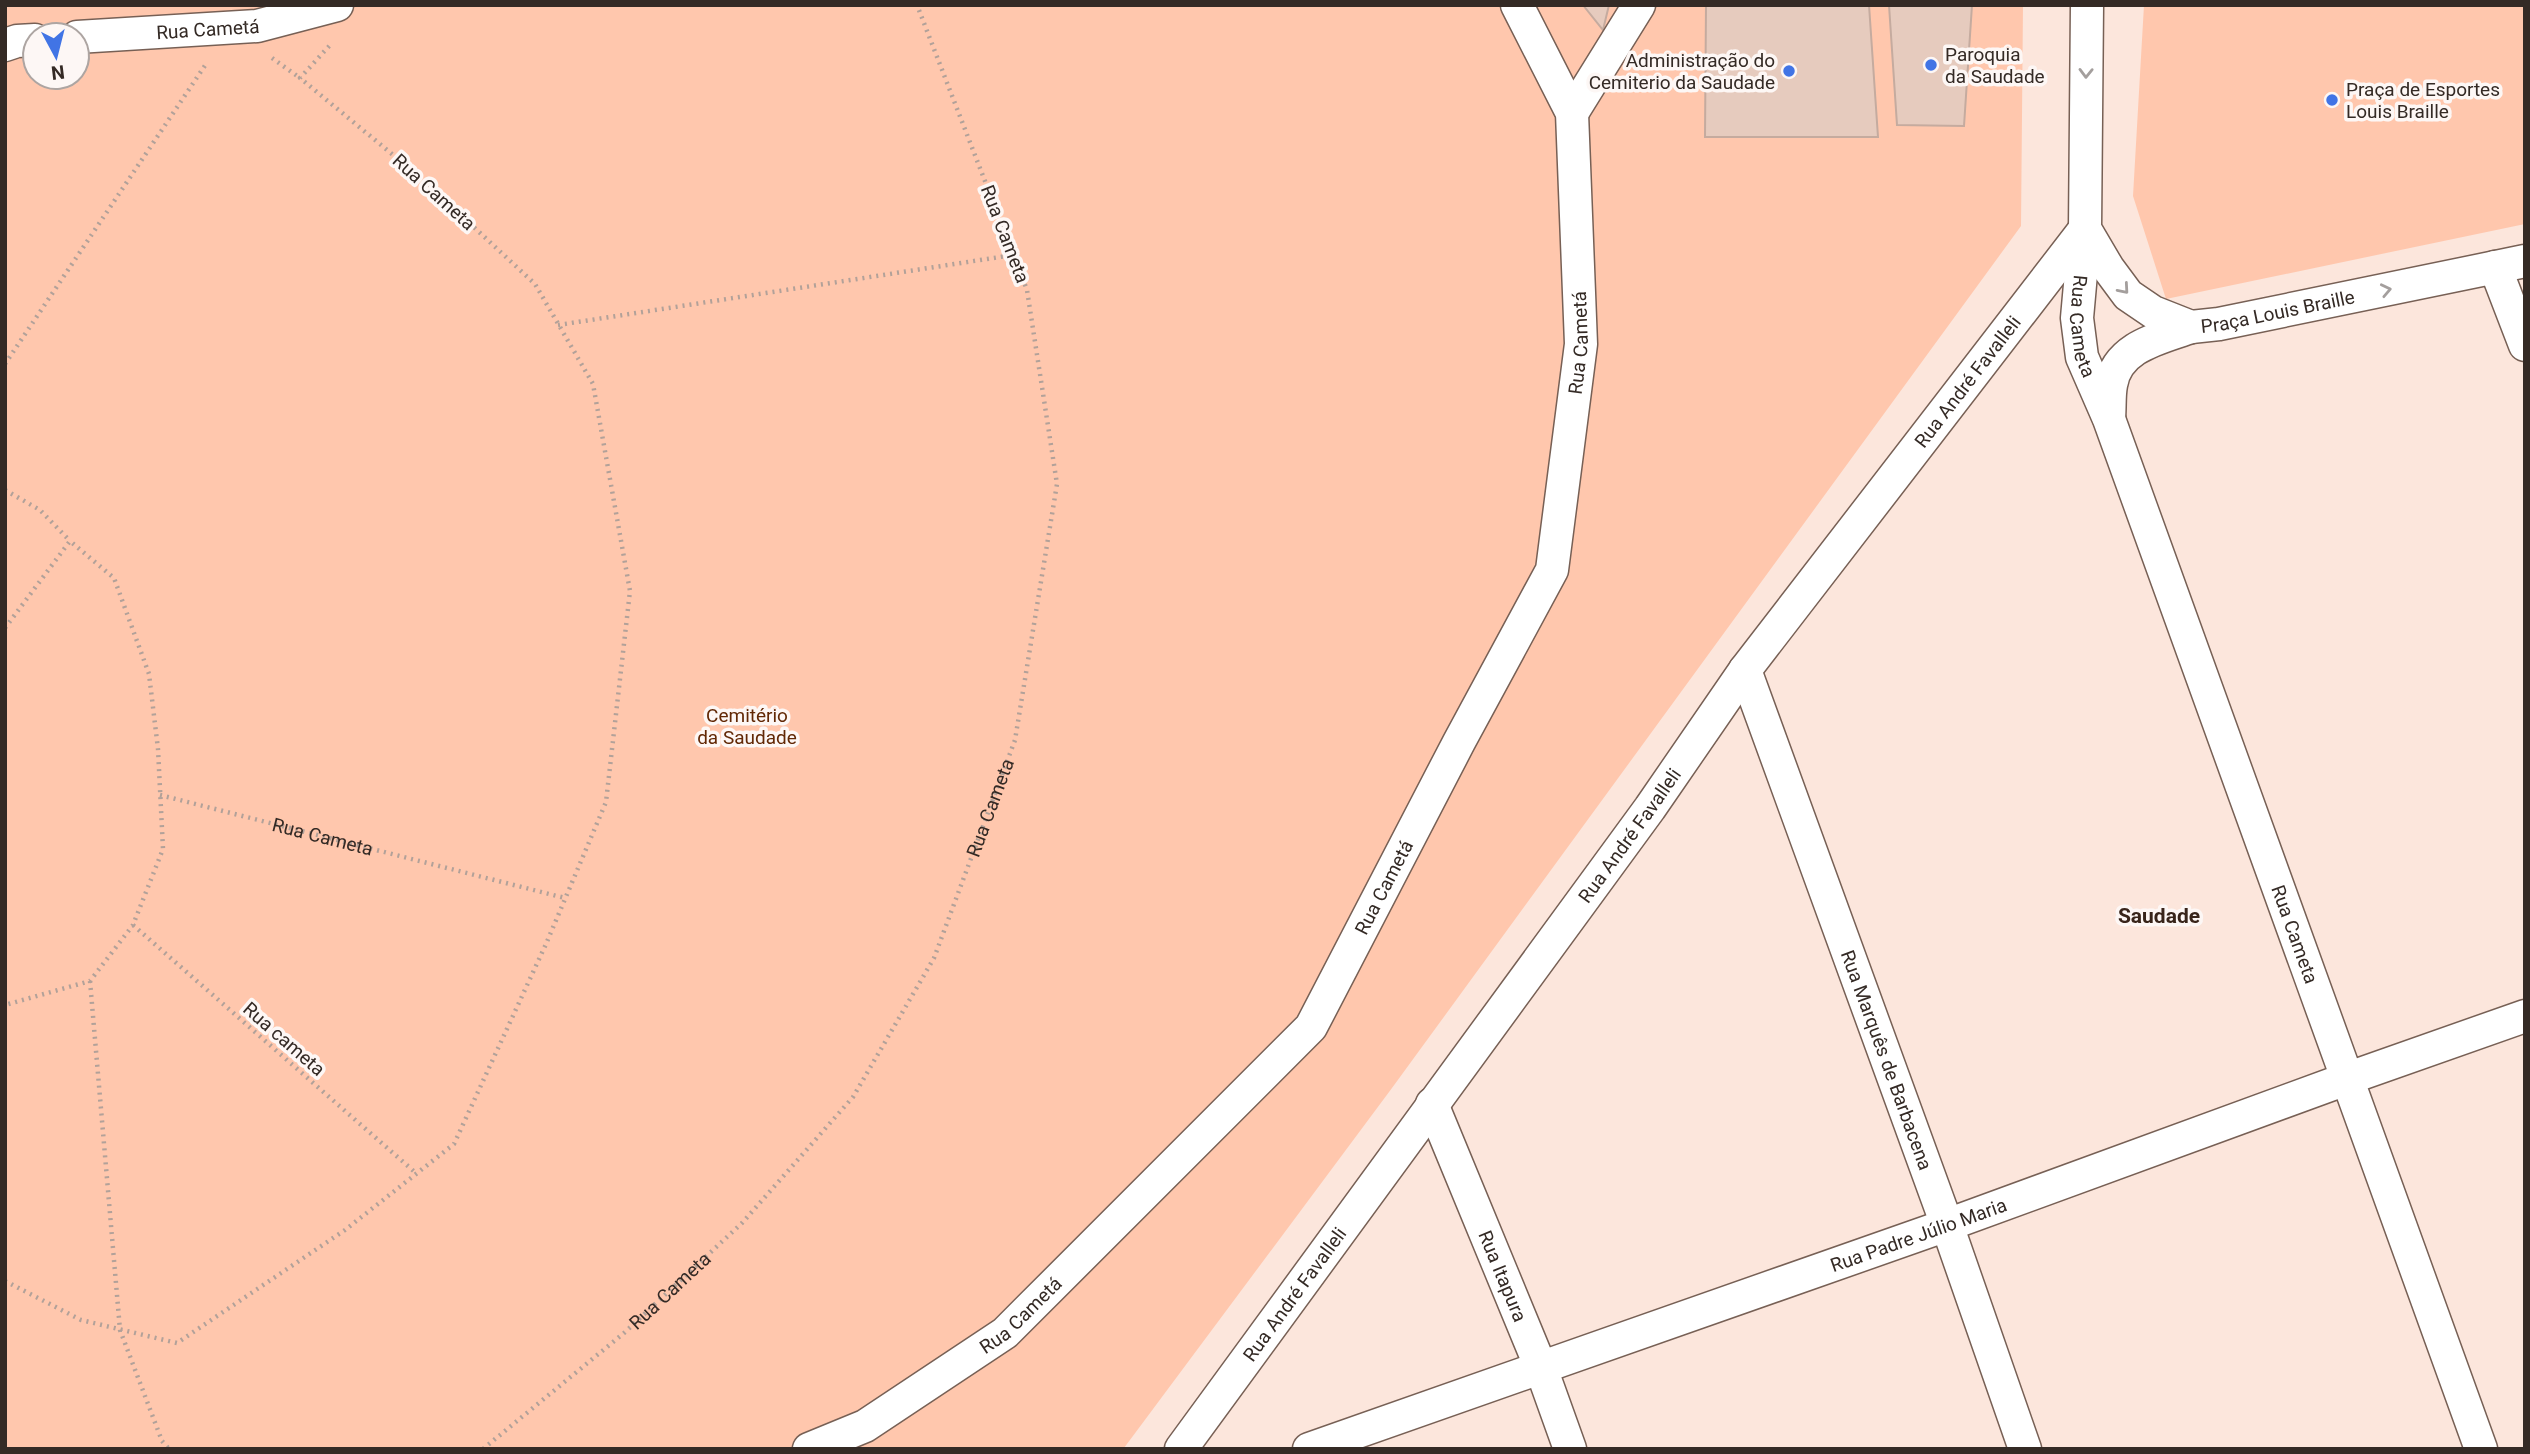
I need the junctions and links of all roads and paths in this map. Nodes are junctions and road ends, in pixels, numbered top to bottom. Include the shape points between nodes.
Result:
1 (337, 5) edge
2 (917, 5) edge
3 (1517, 5) edge
4 (1639, 5) edge
5 (2087, 5) edge
6 (230, 27) junction
7 (91, 36) edge
8 (334, 42) dead end
9 (300, 78) junction
10 (1572, 113) junction
11 (2085, 229) junction
12 (1013, 255) junction
13 (2510, 264) edge
14 (558, 325) junction
15 (2192, 327) junction
16 (2525, 345) edge
17 (5, 364) edge
18 (2109, 419) junction
19 (5, 490) edge
20 (71, 541) junction
21 (5, 628) edge
22 (1745, 670) junction
23 (160, 795) junction
24 (565, 898) junction
25 (133, 925) junction
26 (90, 981) junction
27 (5, 1005) edge
28 (2525, 1016) edge
29 (2349, 1078) junction
30 (1432, 1104) junction
31 (416, 1174) junction
32 (1947, 1225) junction
33 (5, 1281) edge
34 (120, 1330) junction
35 (1541, 1368) junction
36 (169, 1449) edge
37 (483, 1449) edge
38 (809, 1449) edge
39 (1181, 1449) edge
40 (1309, 1449) edge
41 (1570, 1449) edge
42 (2025, 1449) edge
43 (2481, 1449) edge

1 - 6 street, Rua Cametá via 257,26
2 - 12 path, Rua Cameta
3 - 10 street, Rua Cametá
4 - 10 street
5 -> 11 street
6 - 7 street, Rua Cametá
6 - 9 path, Rua Cameta
6 - 17 path
8 - 9 path
9 - 14 path, Rua Cameta via 421,178 535,284
10 - 38 street, Rua Cametá via 1581,344 1552,570 1311,1027 1004,1333 865,1426
11 -> 15 street, Praça Louis Braille via 2129,295 2153,312
11 - 18 street, Rua Cameta via 2077,317 2082,357
11 - 22 street, Rua André Favalleli
12 - 14 path
12 - 37 path, Rua Cameta via 1027,290 1057,484 1015,740 934,958 853,1097 742,1223 624,1333
15 -> 13 street, Praça Louis Braille
13 - 16 street
14 - 24 path, Rua Cameta via 593,384 630,592 606,802
15 - 18 street, Rua Cameta via 2142,344 2120,362 2111,382
18 - 29 street, Rua Cameta
19 - 20 path via 40,510
20 - 21 path
20 - 23 path via 114,578 149,674
22 - 30 street, Rua André Favalleli via 1650,808
22 - 32 street, Rua Marquês de Barbacena
23 - 24 path, Rua Cameta
23 - 25 path via 163,849
24 - 31 path, Rua Cameta via 454,1144
25 - 26 path
25 - 31 path, Rua cameta
26 - 27 path
26 - 34 path
28 - 29 street, Rua Padre Júlio Maria
29 - 32 street, Rua Padre Júlio Maria
29 - 43 street, Rua Cameta
30 - 35 street, Rua Itapura
30 - 39 street, Rua André Favalleli
31 - 34 path, Rua Cameta via 345,1230 177,1343
32 - 35 street, Rua Padre Júlio Maria
32 - 42 street, Rua Marquês de Barbacena
33 - 34 path, Rua Cameta via 81,1320
34 - 36 path
35 - 40 street, Rua Padre Júlio Maria
35 - 41 street, Rua Itapura

